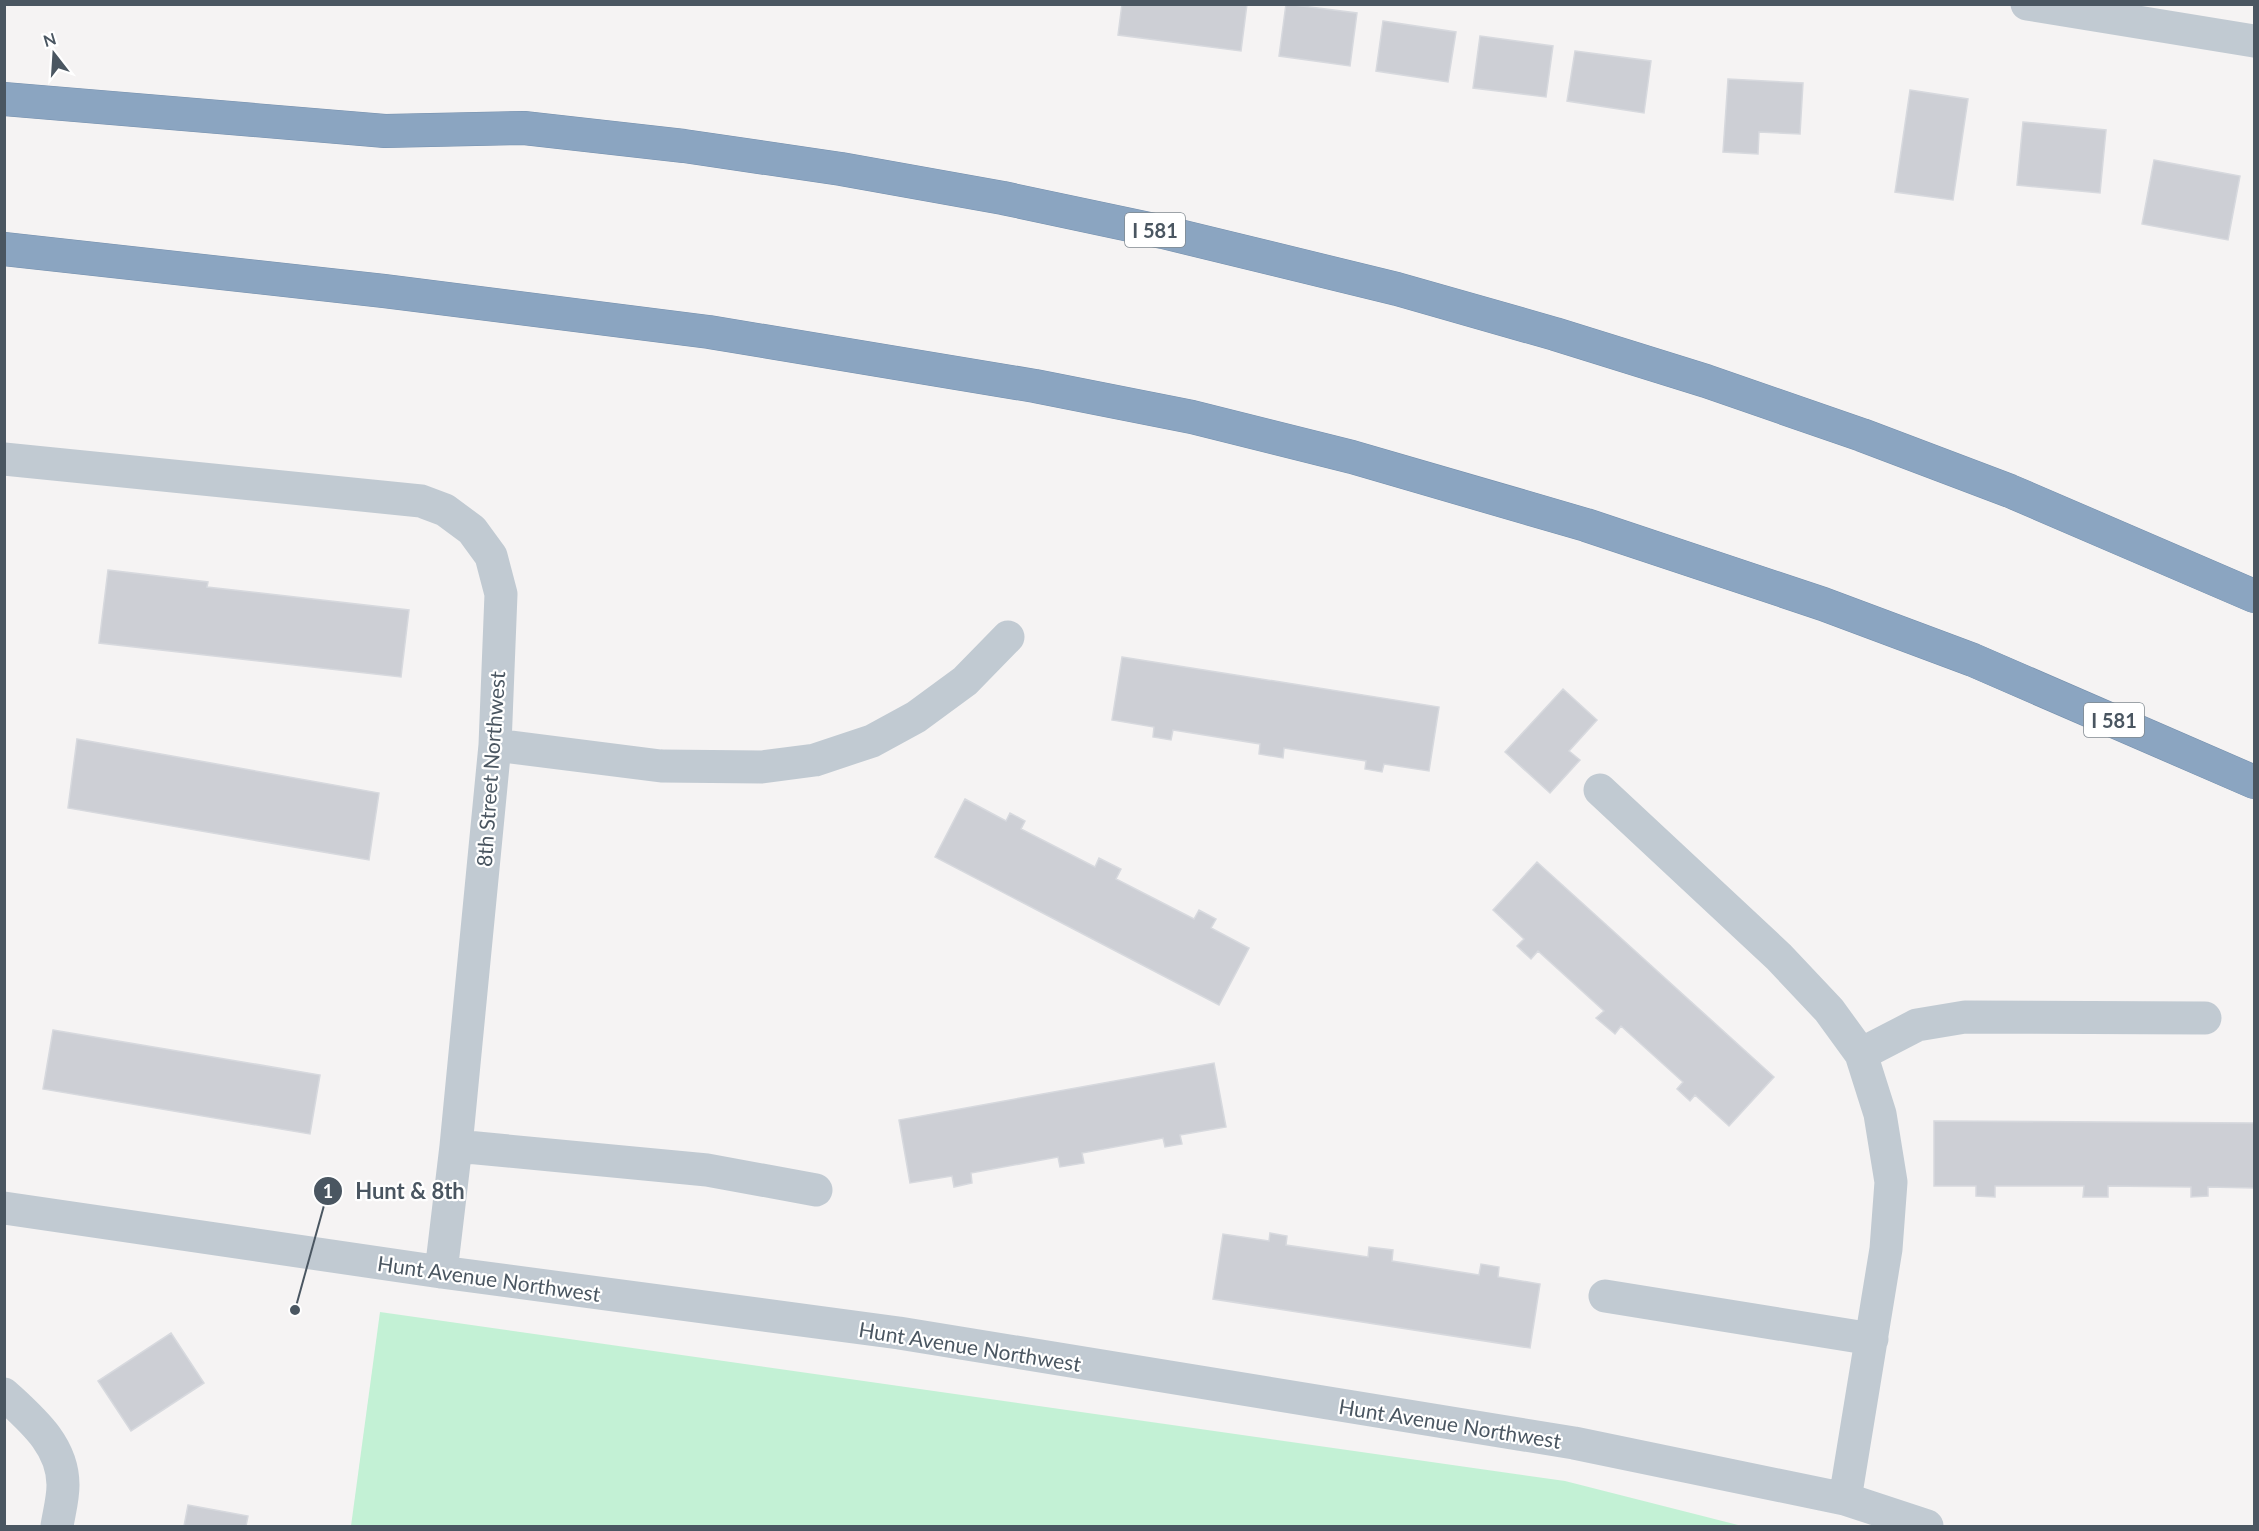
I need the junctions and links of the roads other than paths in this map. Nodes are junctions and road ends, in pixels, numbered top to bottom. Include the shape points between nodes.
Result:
1 (2027, 4) edge
2 (2254, 41) edge
3 (4, 99) edge
4 (4, 249) edge
5 (4, 459) edge
6 (2254, 596) edge
7 (1008, 637) dead end
8 (495, 745) junction
9 (2254, 782) edge
10 (1600, 790) dead end
11 (2205, 1018) dead end
12 (1861, 1054) junction
13 (456, 1146) junction
14 (816, 1190) dead end
15 (4, 1208) edge
16 (441, 1272) junction
17 (1605, 1296) dead end
18 (1872, 1340) junction
19 (4, 1394) edge
20 (1845, 1499) junction
21 (57, 1527) edge
22 (1928, 1527) edge

1 - 2 street
3 - 6 highway, I 581 via 386,131 524,128 841,169 1163,232 1397,289 1706,381 2010,491
4 - 9 highway, I 581 via 709,332 1035,386 1192,417 1352,457 1587,525 1823,604 1973,660
5 - 8 street, 8th Street Northwest via 421,501 445,510 472,530 491,556 501,594
7 - 8 street via 965,681 916,717 872,741 815,760 762,767 661,766
8 - 13 street, 8th Street Northwest
10 - 12 street via 1779,957 1829,1010
11 - 12 street via 1965,1017 1917,1025
12 - 18 street via 1880,1114 1890,1182 1886,1250
13 - 14 street via 707,1170
13 - 16 street, 8th Street Northwest
15 - 16 street, Hunt Avenue Northwest
16 - 20 street, Hunt Avenue Northwest via 911,1335 1574,1443
17 - 18 street
18 - 20 street
19 - 21 street via 39,1426 56,1453 63,1484
20 - 22 street, Hunt Avenue Northwest

